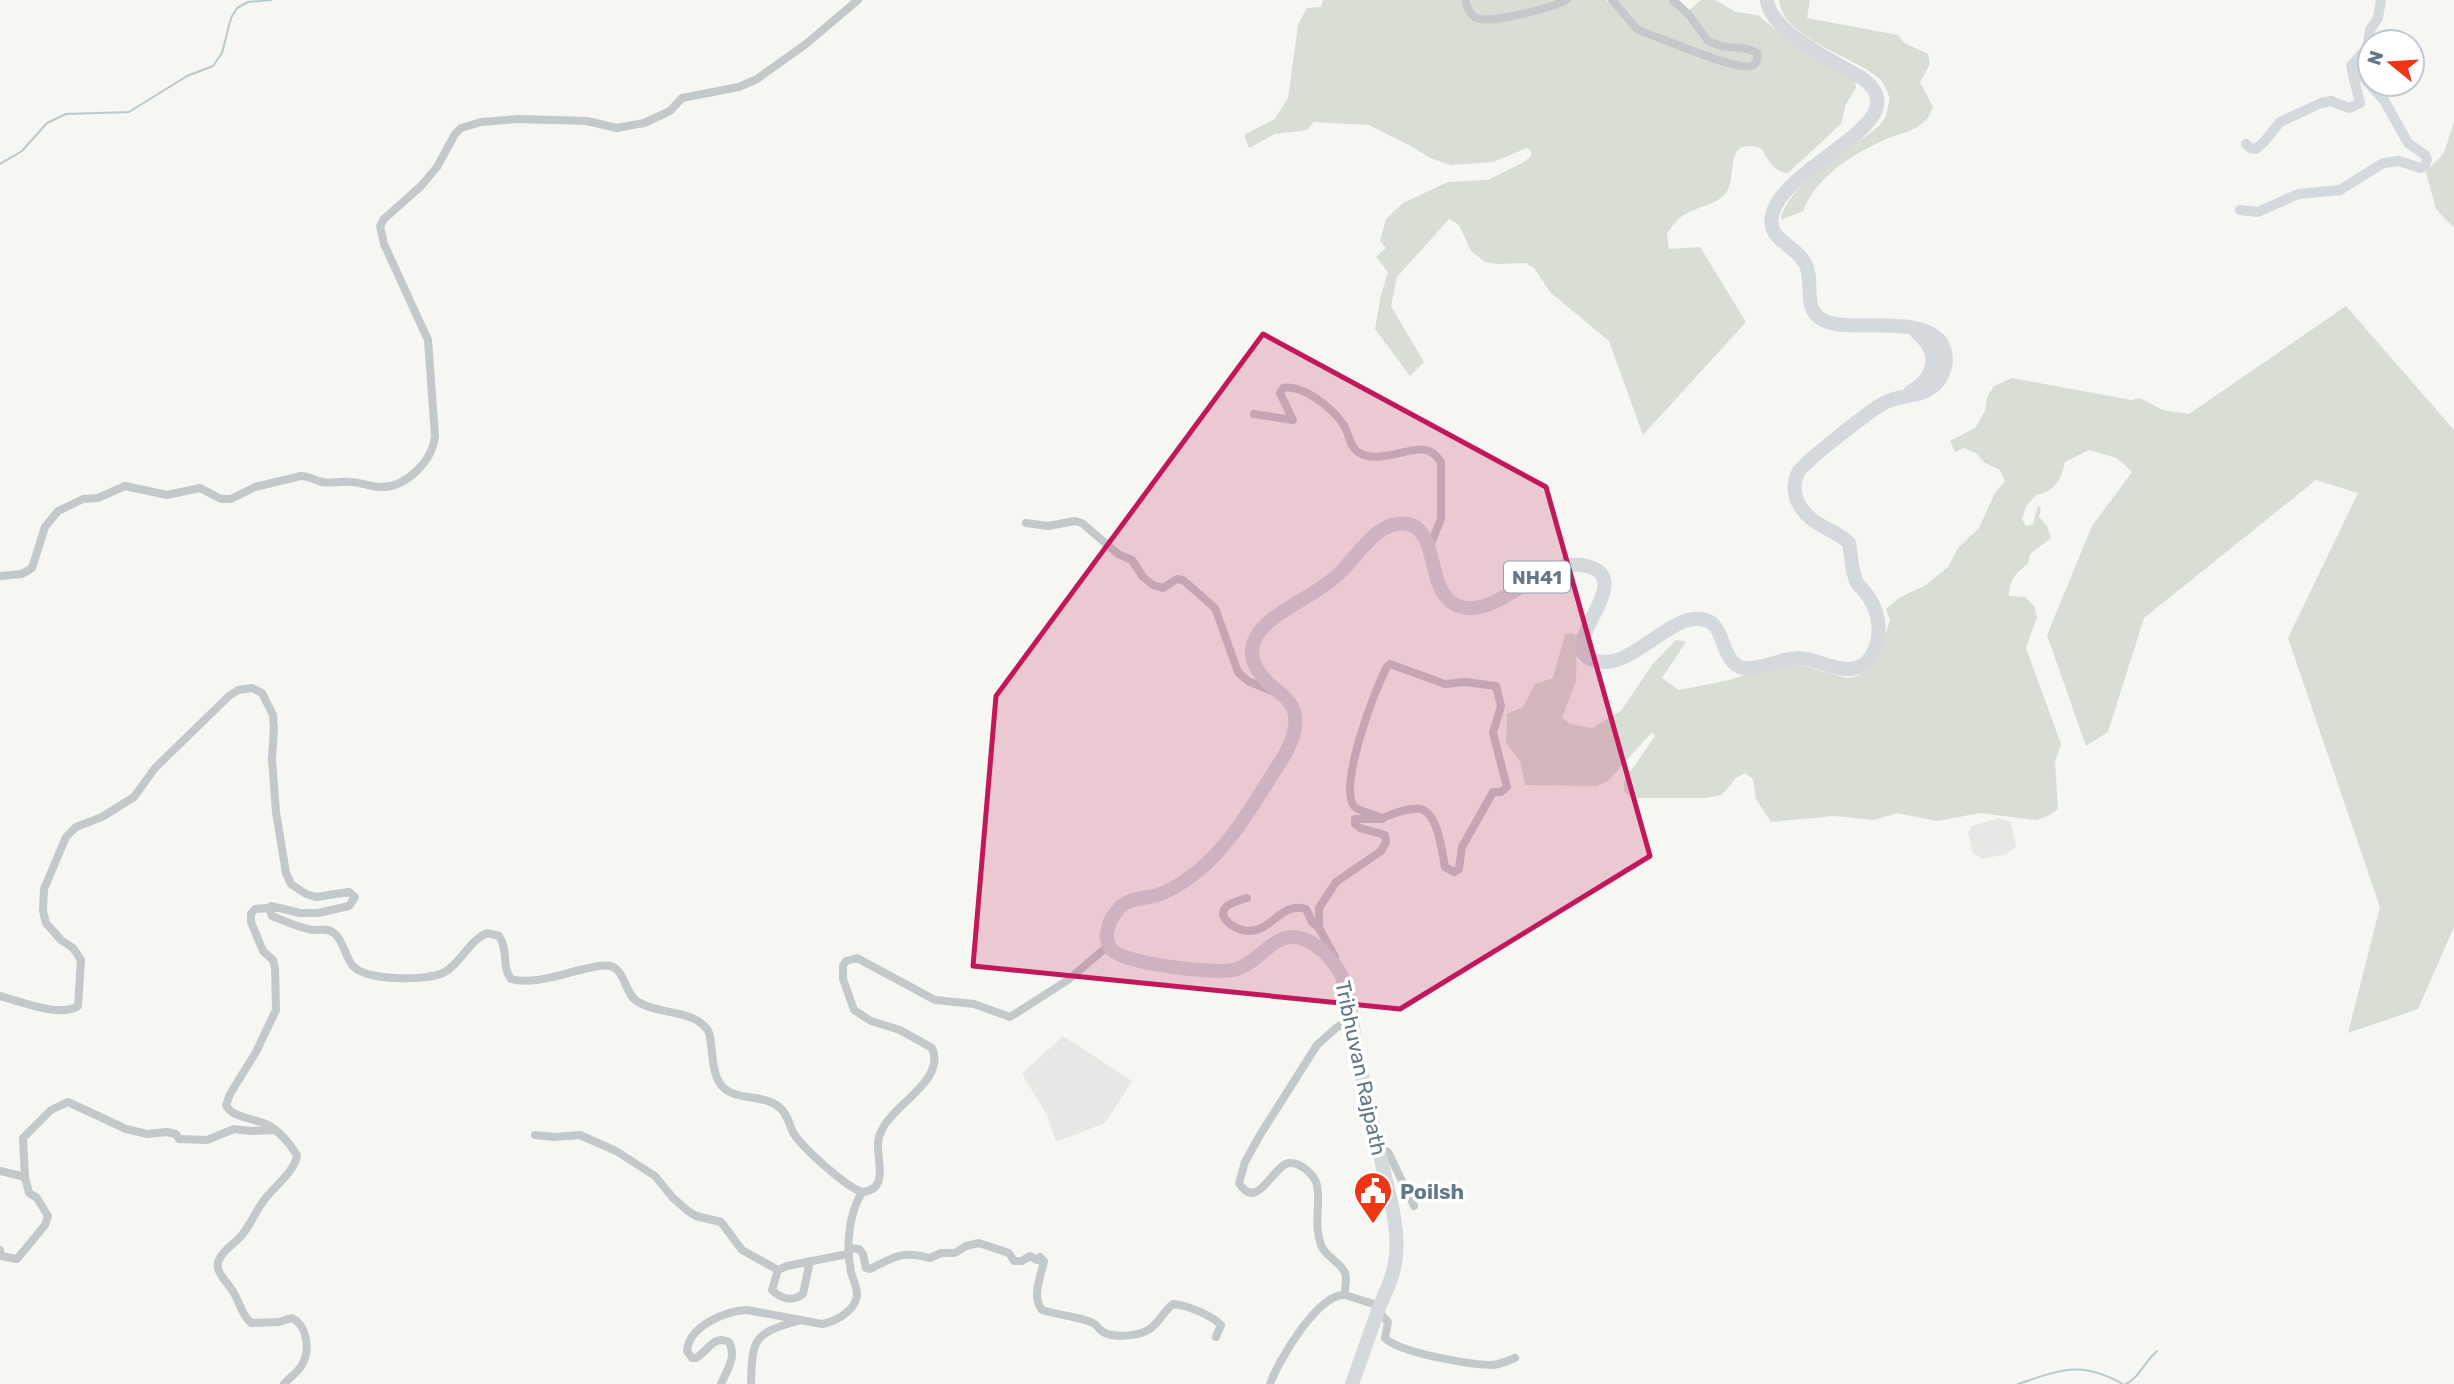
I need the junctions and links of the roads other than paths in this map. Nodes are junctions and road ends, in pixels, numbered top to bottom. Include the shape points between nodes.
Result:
1 (858, 0) edge
2 (1465, 0) edge
3 (1567, 0) edge
4 (1612, 0) edge
5 (1673, 0) edge
6 (1767, 0) edge
7 (2381, 0) edge
8 (2371, 28) edge
9 (2356, 61) edge
10 (2356, 87) edge
11 (2359, 98) edge
12 (2382, 98) edge
13 (2246, 144) dead end
14 (2240, 210) dead end
15 (1254, 414) dead end
16 (1026, 523) dead end
17 (1429, 548) junction
18 (0, 576) edge
19 (1285, 697) junction
20 (1382, 818) junction
21 (1247, 898) dead end
22 (268, 908) junction
23 (1319, 928) junction
24 (1109, 945) junction
25 (1348, 992) junction
26 (0, 996) edge
27 (1351, 1019) junction
28 (275, 1130) junction
29 (535, 1135) dead end
30 (1378, 1147) junction
31 (0, 1171) edge
32 (25, 1177) junction
33 (862, 1192) junction
34 (1414, 1206) dead end
35 (0, 1250) edge
36 (849, 1251) junction
37 (810, 1261) junction
38 (778, 1270) junction
39 (1345, 1295) junction
40 (1379, 1309) junction
41 (801, 1320) junction
42 (1216, 1337) dead end
43 (1515, 1358) dead end
44 (284, 1384) edge
45 (721, 1384) edge
46 (751, 1384) edge
47 (1270, 1384) edge
48 (1352, 1384) edge

1 - 18 street via 757,79 682,98 670,111 645,123 617,128 587,121 518,118 481,122 455,134 429,177 380,226 428,341 434,447 412,475 377,487 301,476 256,487 231,499 200,488 167,495 125,486 58,511 44,527 32,568
2 - 3 street via 1469,13 1487,20 1526,14
4 - 5 street via 1646,33 1716,59 1746,67 1756,63 1753,50 1708,41
6 - 17 highway, NH41 via 1770,13 1784,29 1862,78 1877,101 1874,114 1863,127 1782,196 1772,216 1773,231 1806,265 1810,305 1820,318 1846,325 1921,329 1942,346 1945,359 1934,386 1879,405 1808,460 1795,483 1804,512 1849,543 1855,579 1876,610 1878,630 1868,661 1857,668 1841,668 1796,658 1742,668 1727,653 1716,627 1701,619 1680,624 1620,657 1595,661 1581,643 1603,594 1597,571 1581,565 1559,567 1492,603 1466,608 1442,592
7 - 8 street
9 - 10 street via 2351,66
11 - 13 street via 2360,103 2349,108 2331,100 2321,103 2280,122 2256,149
12 - 14 street via 2408,143 2425,155 2425,166 2383,163 2340,190 2298,194 2258,212
15 - 17 street via 1293,420 1280,393 1291,387 1335,414 1352,446 1365,455 1423,450 1435,455 1441,462 1441,519
16 - 19 street via 1048,526 1075,520 1132,560 1153,585 1163,588 1183,580 1215,608 1238,671 1248,681
17 - 19 highway, NH41 via 1415,526 1386,527 1337,576 1263,626 1254,640 1254,660 1262,676
19 - 24 highway via 1295,716 1292,738 1230,838 1183,882 1121,906 1110,923
20 - 20 street via 1407,810 1429,814 1436,825 1445,867 1454,872 1459,869 1462,847 1490,795 1507,787 1493,733 1501,706 1496,686 1445,684 1390,664 1387,667 1362,730 1348,795 1354,807
20 - 23 street via 1355,819 1360,828 1385,835 1386,842 1381,851 1336,882 1319,908
21 - 23 street via 1224,910 1228,923 1237,929 1250,932 1298,907 1307,909
22 - 26 street via 318,913 349,906 355,897 349,892 316,897 296,889 288,879 276,812 273,715 262,693 245,688 229,696 192,731 134,797 66,837 44,889 43,911 46,923 81,960 78,1006 57,1010
22 - 28 street via 255,909 251,922 263,951 273,960 276,1010 226,1105 231,1113
22 - 33 street via 272,916 335,934 353,965 374,976 442,973 469,944 487,933 505,943 511,979 613,967 637,1002 680,1014 706,1028 722,1086 778,1105 801,1142 839,1178
23 - 25 street via 1345,975
24 - 25 highway, Tribhuvan Rajpath via 1116,954 1134,961 1227,971 1247,964 1279,939 1295,937 1325,953
24 - 33 street via 1068,980 1010,1017 974,1004 934,1000 857,958 846,961 842,979 854,1010 925,1042 933,1048 936,1063 929,1078 884,1126 878,1140 878,1180 872,1189
25 - 27 highway, Tribhuvan Rajpath
27 - 30 highway, Tribhuvan Rajpath
27 - 39 street via 1317,1045 1259,1135 1239,1183 1246,1190 1263,1189 1281,1166 1292,1163 1313,1176 1319,1239 1322,1250 1344,1270
28 - 32 street via 234,1129 207,1140 179,1139 167,1132 126,1129 68,1102 51,1110 23,1138
28 - 44 street via 294,1150 295,1162 217,1265 251,1323 292,1318 300,1323 306,1354
29 - 38 street via 580,1135 616,1151 655,1176 688,1211 721,1222 742,1250
30 - 34 street via 1388,1152
30 - 40 highway, Tribhuvan Rajpath via 1397,1248
31 - 32 street
32 - 35 street via 29,1193 48,1216 45,1225 17,1259 1,1256
33 - 36 street via 850,1220
36 - 37 street
36 - 41 street via 857,1294 850,1308 828,1324
36 - 42 street via 859,1249 870,1269 893,1257 913,1253 930,1258 979,1243 1009,1253 1014,1261 1040,1257 1044,1261 1037,1302 1042,1310 1121,1335 1144,1333 1173,1304 1186,1305 1221,1325
37 - 38 street
37 - 38 street via 803,1294 793,1299 772,1290
39 - 40 street
39 - 47 street via 1337,1294 1325,1302 1275,1368
40 - 43 street via 1388,1320 1385,1338 1390,1343 1475,1364 1495,1365
40 - 48 highway, Tribhuvan Rajpath
41 - 45 street via 739,1310 698,1331 687,1347 692,1358 715,1340 725,1340 731,1346 733,1357
41 - 46 street via 759,1338 751,1354

